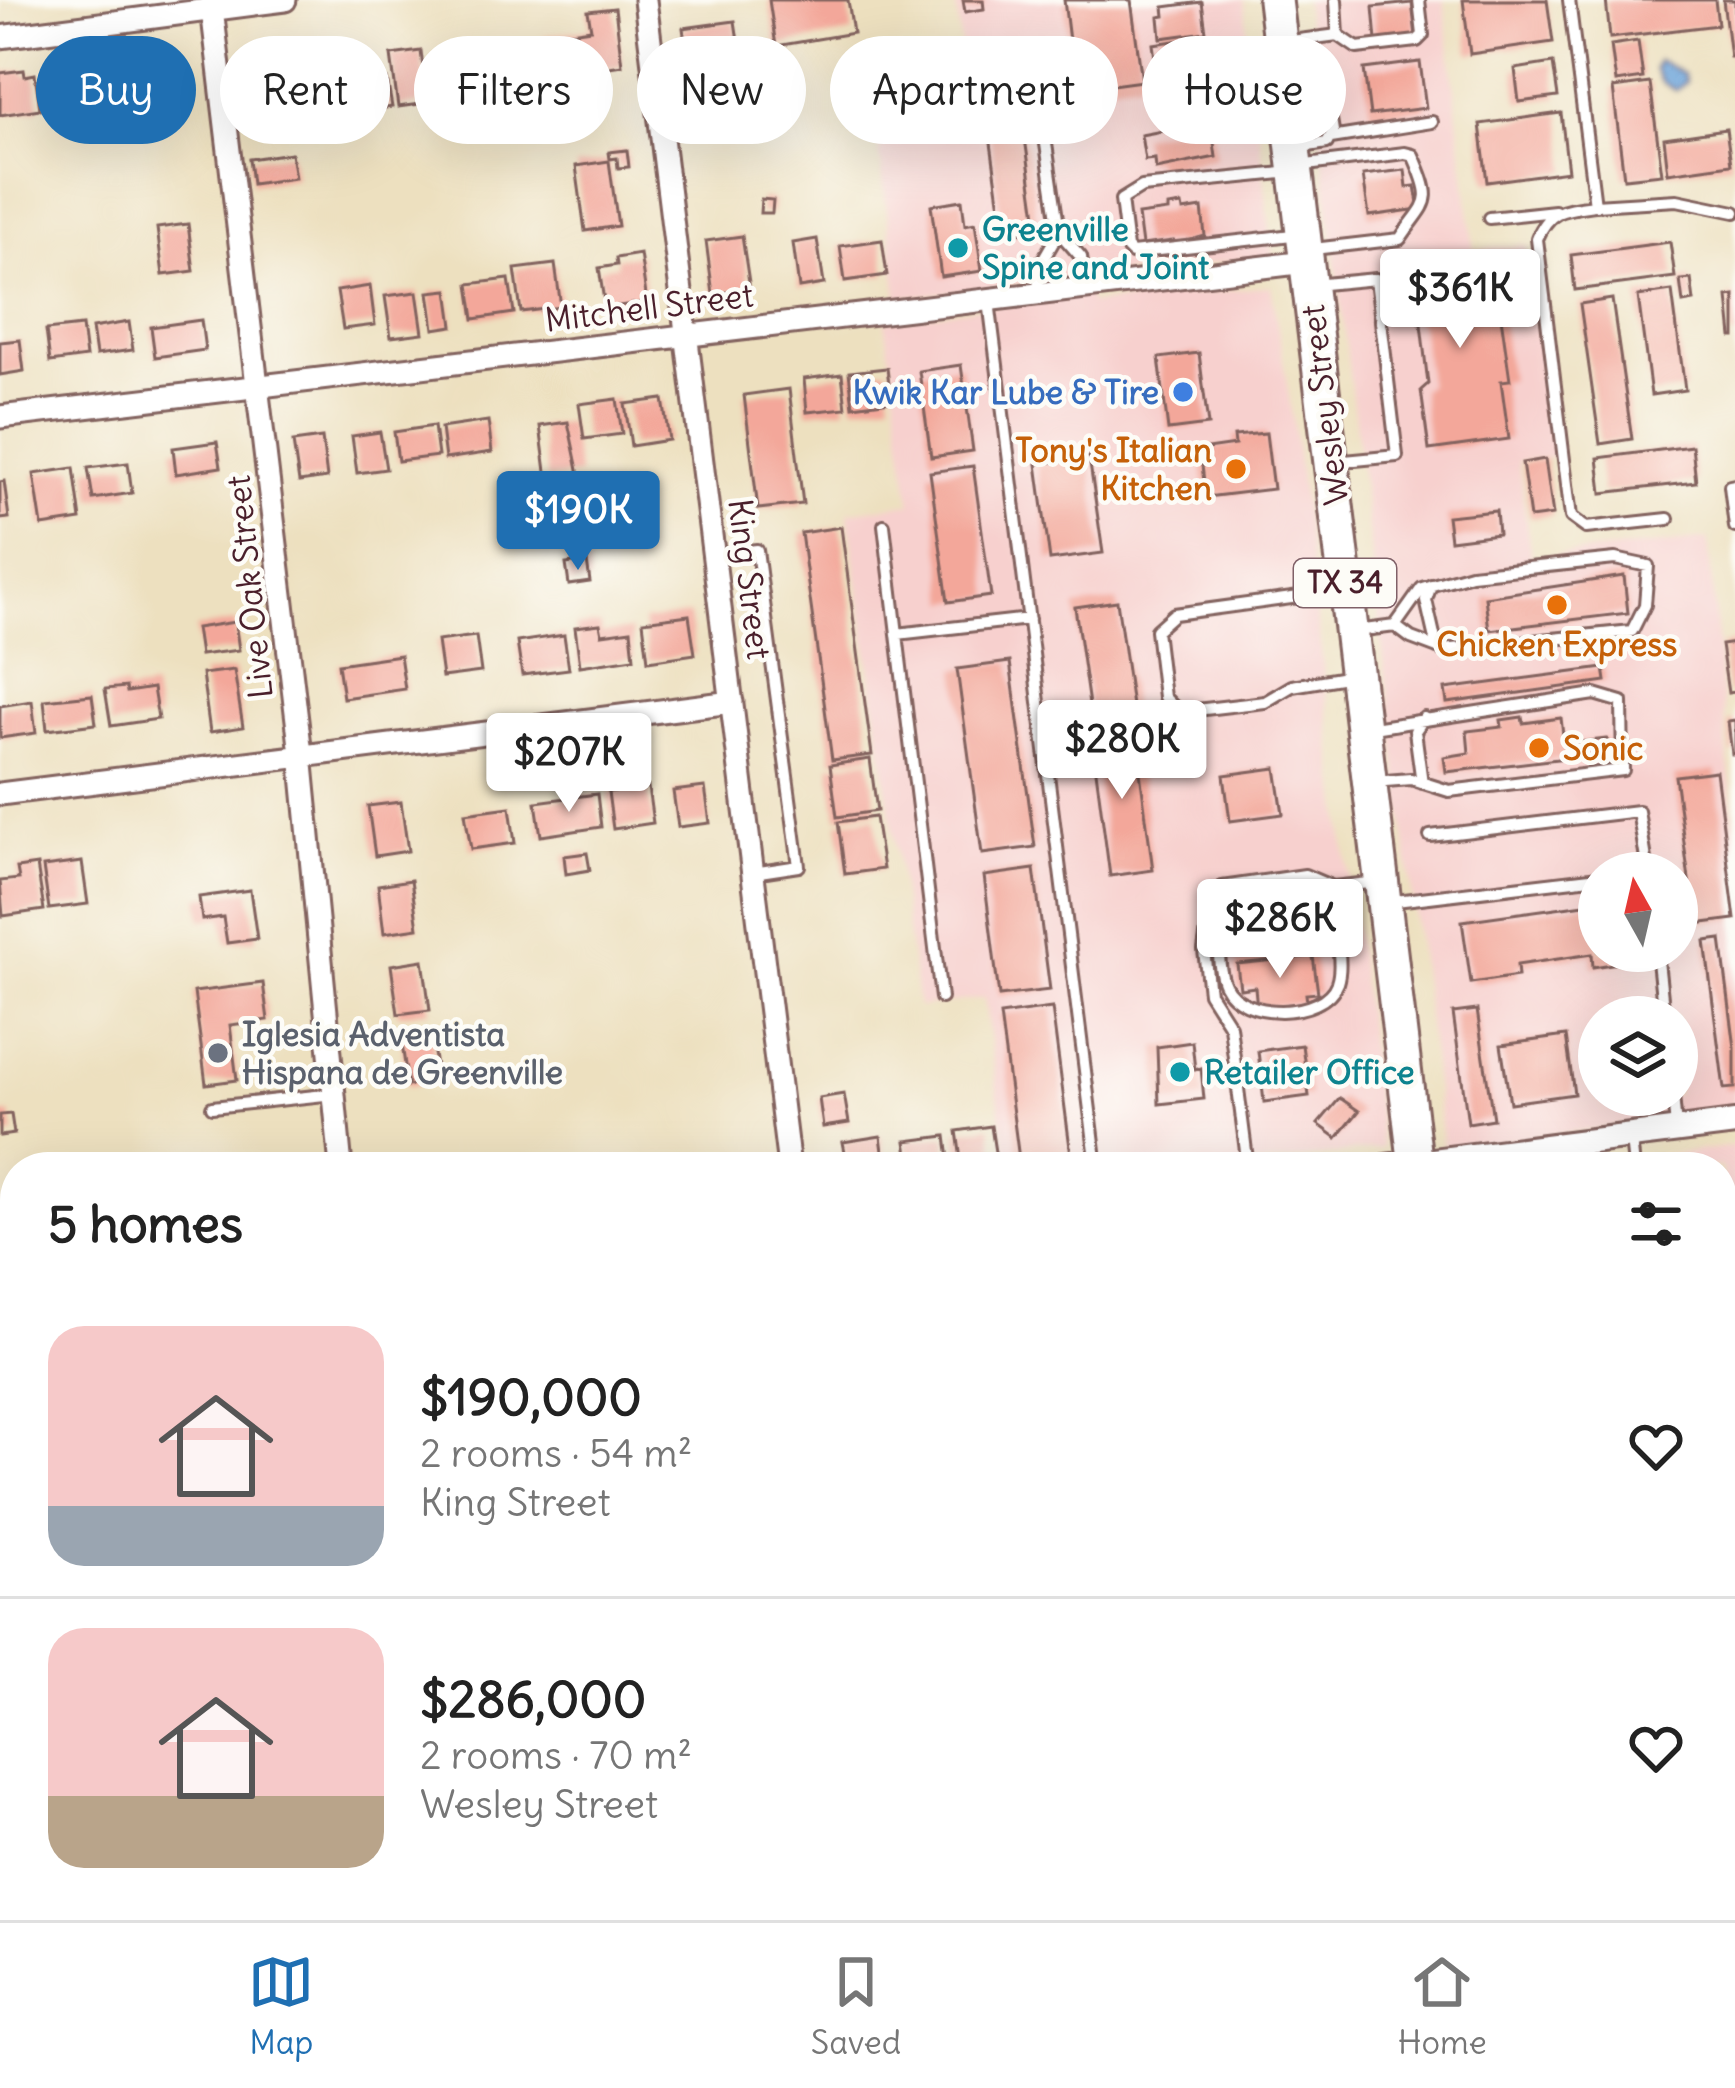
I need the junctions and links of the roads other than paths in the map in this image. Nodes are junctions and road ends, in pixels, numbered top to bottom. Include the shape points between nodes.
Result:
1 (285, 0) edge
2 (645, 0) edge
3 (1274, 0) edge
4 (1336, 0) edge
5 (1419, 0) edge
6 (1569, 0) edge
7 (212, 5) edge
8 (1338, 35) junction
9 (1279, 36) edge
10 (1331, 36) edge
11 (0, 37) edge
12 (1432, 122) dead end
13 (1346, 136) edge
14 (1046, 144) dead end
15 (1292, 144) edge
16 (1325, 144) edge
17 (1294, 162) junction
18 (1594, 205) junction
19 (1555, 211) junction
20 (1735, 212) edge
21 (1489, 218) dead end
22 (1059, 232) junction
23 (1306, 258) junction
24 (1086, 290) junction
25 (1040, 295) junction
26 (989, 300) junction
27 (686, 335) junction
28 (259, 386) junction
29 (0, 417) edge
30 (1331, 463) junction
31 (1735, 485) edge
32 (1668, 519) dead end
33 (884, 525) dead end
34 (1735, 526) edge
35 (713, 554) junction
36 (1431, 585) junction
37 (1346, 591) junction
38 (1029, 619) junction
39 (1395, 626) junction
40 (1351, 632) junction
41 (897, 634) junction
42 (1437, 648) junction
43 (1356, 675) junction
44 (732, 702) junction
45 (1424, 718) junction
46 (1363, 729) junction
47 (301, 754) junction
48 (1369, 782) junction
49 (1423, 783) junction
50 (0, 794) edge
51 (1430, 836) dead end
52 (1645, 852) edge
53 (753, 873) junction
54 (1578, 878) edge
55 (1333, 887) junction
56 (1383, 892) junction
57 (1331, 909) junction
58 (1212, 931) junction
59 (941, 998) dead end
60 (334, 1094) junction
61 (212, 1107) dead end
62 (1674, 1116) edge
63 (1676, 1130) junction
64 (1734, 1131) edge
65 (1631, 1136) junction
66 (340, 1152) edge
67 (787, 1152) edge
68 (1095, 1152) edge
69 (1246, 1152) edge
70 (1405, 1152) edge
71 (1511, 1152) edge
72 (1633, 1152) edge

1 - 7 street
2 - 27 street, King Street
3 - 9 main road, Wesley Street / TX 34
4 - 8 lane
5 - 8 lane via 1424,35 1417,41 1357,48
6 - 18 lane
7 - 11 street
7 - 28 street, Live Oak Street
8 - 10 lane
12 - 13 lane
14 - 22 lane
15 - 17 main road, Wesley Street / TX 34
16 - 17 lane
17 - 23 main road, Wesley Street / TX 34
17 - 23 lane via 1405,152 1417,163 1426,202 1400,238
17 - 23 lane via 1142,187 1121,200 1132,253
18 - 19 lane
18 - 20 lane via 1677,200
19 - 21 lane
19 - 32 lane via 1537,239 1570,517 1586,528
22 - 24 lane via 1082,257
22 - 25 lane via 1037,270
23 - 24 street, Mitchell Street
23 - 30 main road, Wesley Street / TX 34
23 - 30 lane via 1376,279 1397,456
24 - 25 street, Mitchell Street
25 - 26 street, Mitchell Street
26 - 27 street, Mitchell Street
26 - 38 lane
27 - 28 street, Mitchell Street
27 - 35 street, King Street
28 - 29 street, Mitchell Street
28 - 47 street, Live Oak Street
30 - 37 main road, Wesley Street / TX 34
31 - 34 lane
33 - 41 lane
35 - 44 street, King Street
35 - 53 lane via 757,550 799,866
36 - 39 lane
36 - 42 lane via 1426,600
36 - 42 lane via 1615,560 1648,566 1645,604 1632,631
37 - 40 main road, Wesley Street / TX 34
37 - 43 lane via 1174,614 1156,630 1164,697 1179,712 1265,702 1292,686
38 - 41 lane
38 - 68 lane
39 - 40 lane
39 - 42 lane
40 - 43 main road, Wesley Street / TX 34
41 - 59 lane
43 - 46 main road, Wesley Street / TX 34
44 - 47 street
44 - 53 street, King Street
45 - 46 lane
45 - 49 lane via 1415,731
45 - 49 lane via 1595,694 1622,702 1625,733 1623,770 1449,791
46 - 48 main road, Wesley Street / TX 34
47 - 50 street
47 - 60 street, Live Oak Street
48 - 49 lane
48 - 56 main road, Wesley Street / TX 34
51 - 52 lane via 1638,811
53 - 67 street, King Street
54 - 56 lane
55 - 56 lane
55 - 57 lane
55 - 58 lane via 1305,875 1222,887 1211,900
56 - 70 main road, Wesley Street / TX 34
57 - 58 lane via 1321,917
57 - 58 lane via 1338,982 1308,1006 1269,1010 1234,998
58 - 69 lane via 1209,993 1230,1026
60 - 61 lane
60 - 66 street, Live Oak Street
62 - 63 lane
63 - 64 street
63 - 65 street
65 - 71 street
65 - 72 lane

